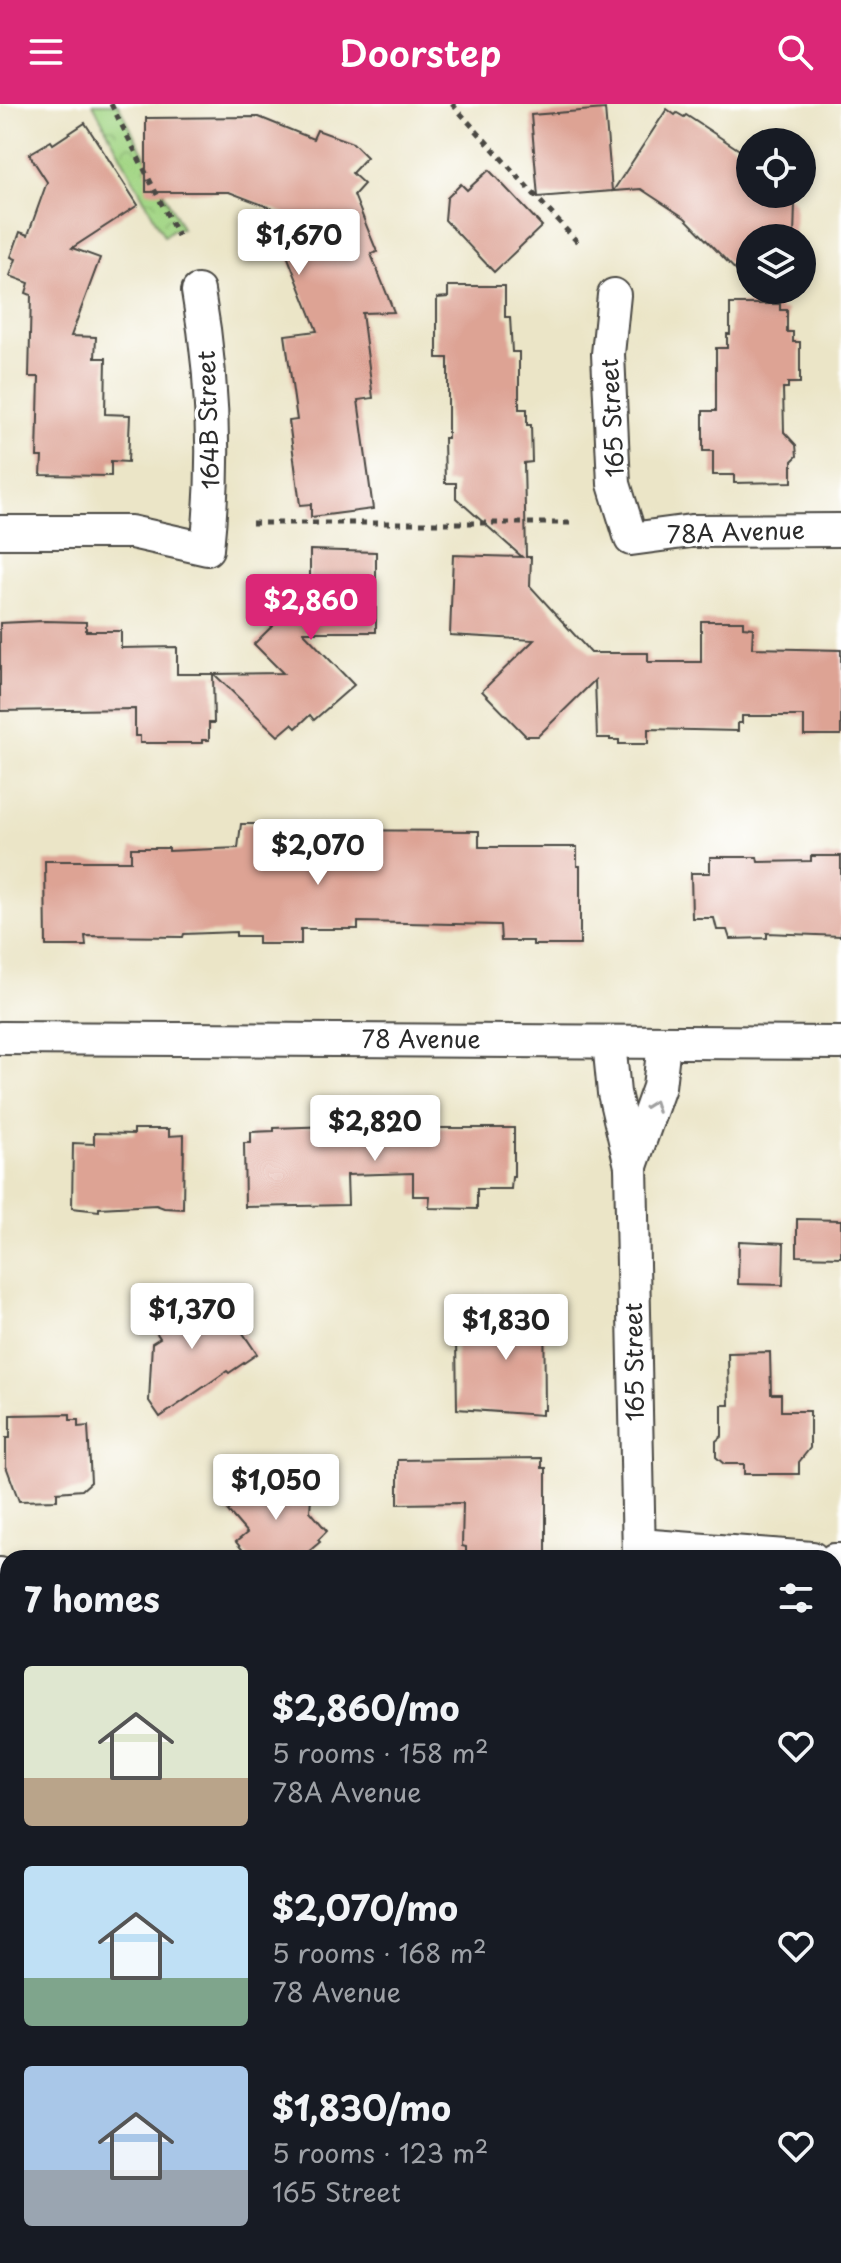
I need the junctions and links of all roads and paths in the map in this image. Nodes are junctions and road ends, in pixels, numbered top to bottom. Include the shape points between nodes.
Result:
1 (111, 104) edge
2 (452, 104) edge
3 (178, 236) dead end
4 (581, 246) dead end
5 (198, 291) dead end
6 (614, 295) dead end
7 (252, 523) dead end
8 (576, 523) dead end
9 (841, 530) edge
10 (0, 532) edge
11 (631, 539) joint
12 (0, 1038) edge
13 (609, 1042) junction
14 (664, 1043) junction
15 (841, 1043) edge
16 (631, 1166) junction
17 (639, 1550) edge

1 - 3 path
2 - 4 path
5 - 10 street, 164B Street via 208,349 212,488 207,549 131,532
6 - 11 street, 165 Street via 608,354 614,484
7 - 8 path
9 - 11 street, 78A Avenue via 691,531
12 - 13 street, 78 Avenue
13 - 14 street, 78 Avenue
13 - 16 street, 165 Street
14 - 15 street, 78 Avenue
16 -> 14 street, 165 Street via 659,1087
16 - 17 street, 165 Street

